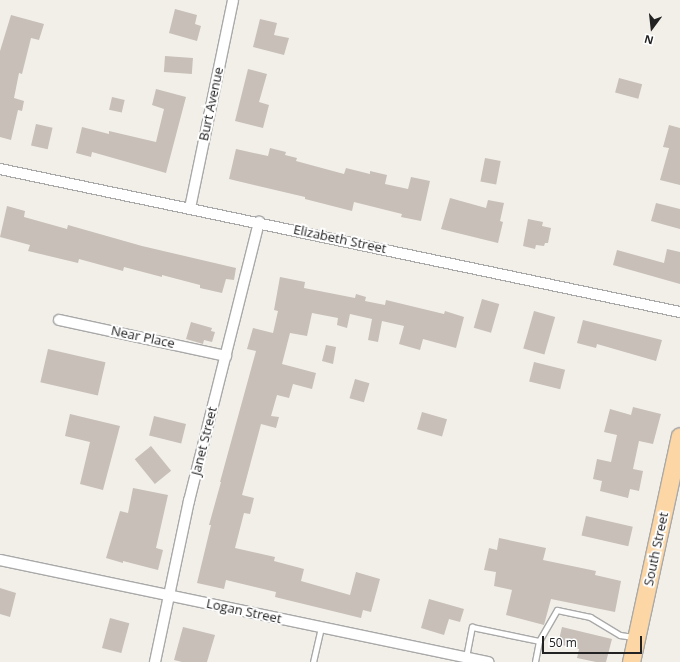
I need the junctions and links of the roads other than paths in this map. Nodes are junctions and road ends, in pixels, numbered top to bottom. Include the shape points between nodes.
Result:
1 (233, 0) edge
2 (0, 169) edge
3 (190, 208) junction
4 (260, 222) junction
5 (680, 312) edge
6 (59, 320) dead end
7 (226, 356) junction
8 (680, 436) edge
9 (0, 560) edge
10 (169, 594) junction
11 (321, 627) junction
12 (636, 638) junction
13 (539, 641) junction
14 (466, 657) junction
15 (155, 662) edge
16 (313, 662) edge
17 (488, 662) edge
18 (535, 662) edge
19 (631, 662) edge

1 - 3 street, Burt Avenue
2 - 3 street, Elizabeth Street
3 - 4 street, Elizabeth Street
4 - 5 street, Elizabeth Street
4 - 7 street, Janet Street
6 - 7 street, Near Place
7 - 10 street, Janet Street
8 - 12 main road, South Street
9 - 10 street, Logan Street
10 - 11 street, Logan Street
10 - 15 street, Janet Street
11 - 14 street, Logan Street
11 - 16 lane
12 - 13 lane via 620,635 590,617 557,610
12 - 19 main road, South Street
13 - 14 lane via 472,627
13 - 18 lane
14 - 17 street, Logan Street

